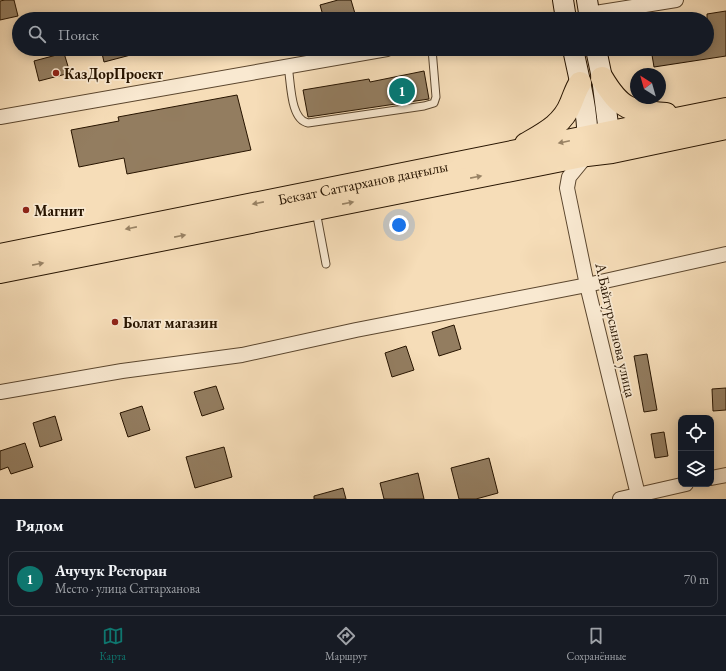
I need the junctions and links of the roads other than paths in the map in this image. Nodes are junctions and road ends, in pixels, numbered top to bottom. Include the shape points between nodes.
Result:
1 (676, 0) edge
2 (589, 11) edge
3 (346, 56) edge
4 (433, 56) edge
5 (574, 56) edge
6 (597, 56) edge
7 (288, 66) junction
8 (602, 78) junction
9 (580, 83) junction
10 (689, 116) junction
11 (0, 117) edge
12 (720, 120) edge
13 (594, 149) junction
14 (513, 152) junction
15 (316, 209) junction
16 (726, 254) edge
17 (326, 264) dead end
18 (3, 269) edge
19 (587, 284) junction
20 (0, 392) edge
21 (726, 475) edge
22 (714, 477) edge
23 (678, 486) edge
24 (638, 497) edge
25 (620, 499) edge

1 - 2 street
3 - 7 street
4 - 7 lane via 436,97 434,103 308,123 296,114
5 - 9 street
6 - 8 street
7 - 11 street
8 - 10 main road via 613,95 630,108 643,113
8 - 13 street
9 - 13 street
9 - 14 main road via 562,120 551,130
10 - 12 main road, Бекзат Саттарханов даңғылы
10 - 13 main road, Бекзат Саттарханов даңғылы
12 - 13 main road, Бекзат Саттарханов даңғылы
13 -> 14 main road, Бекзат Саттарханов даңғылы
15 -> 13 main road, Бекзат Саттарханов даңғылы
13 - 19 street, А.Байтурсынова улица via 569,177 567,188
14 -> 18 main road, Бекзат Саттарханов даңғылы
15 - 17 lane
18 -> 15 main road, Бекзат Саттарханов даңғылы
16 - 19 street
19 - 20 street via 242,355 122,371
19 - 24 street, А.Байтурсынова улица
21 - 22 street
23 - 24 street
24 - 25 street

